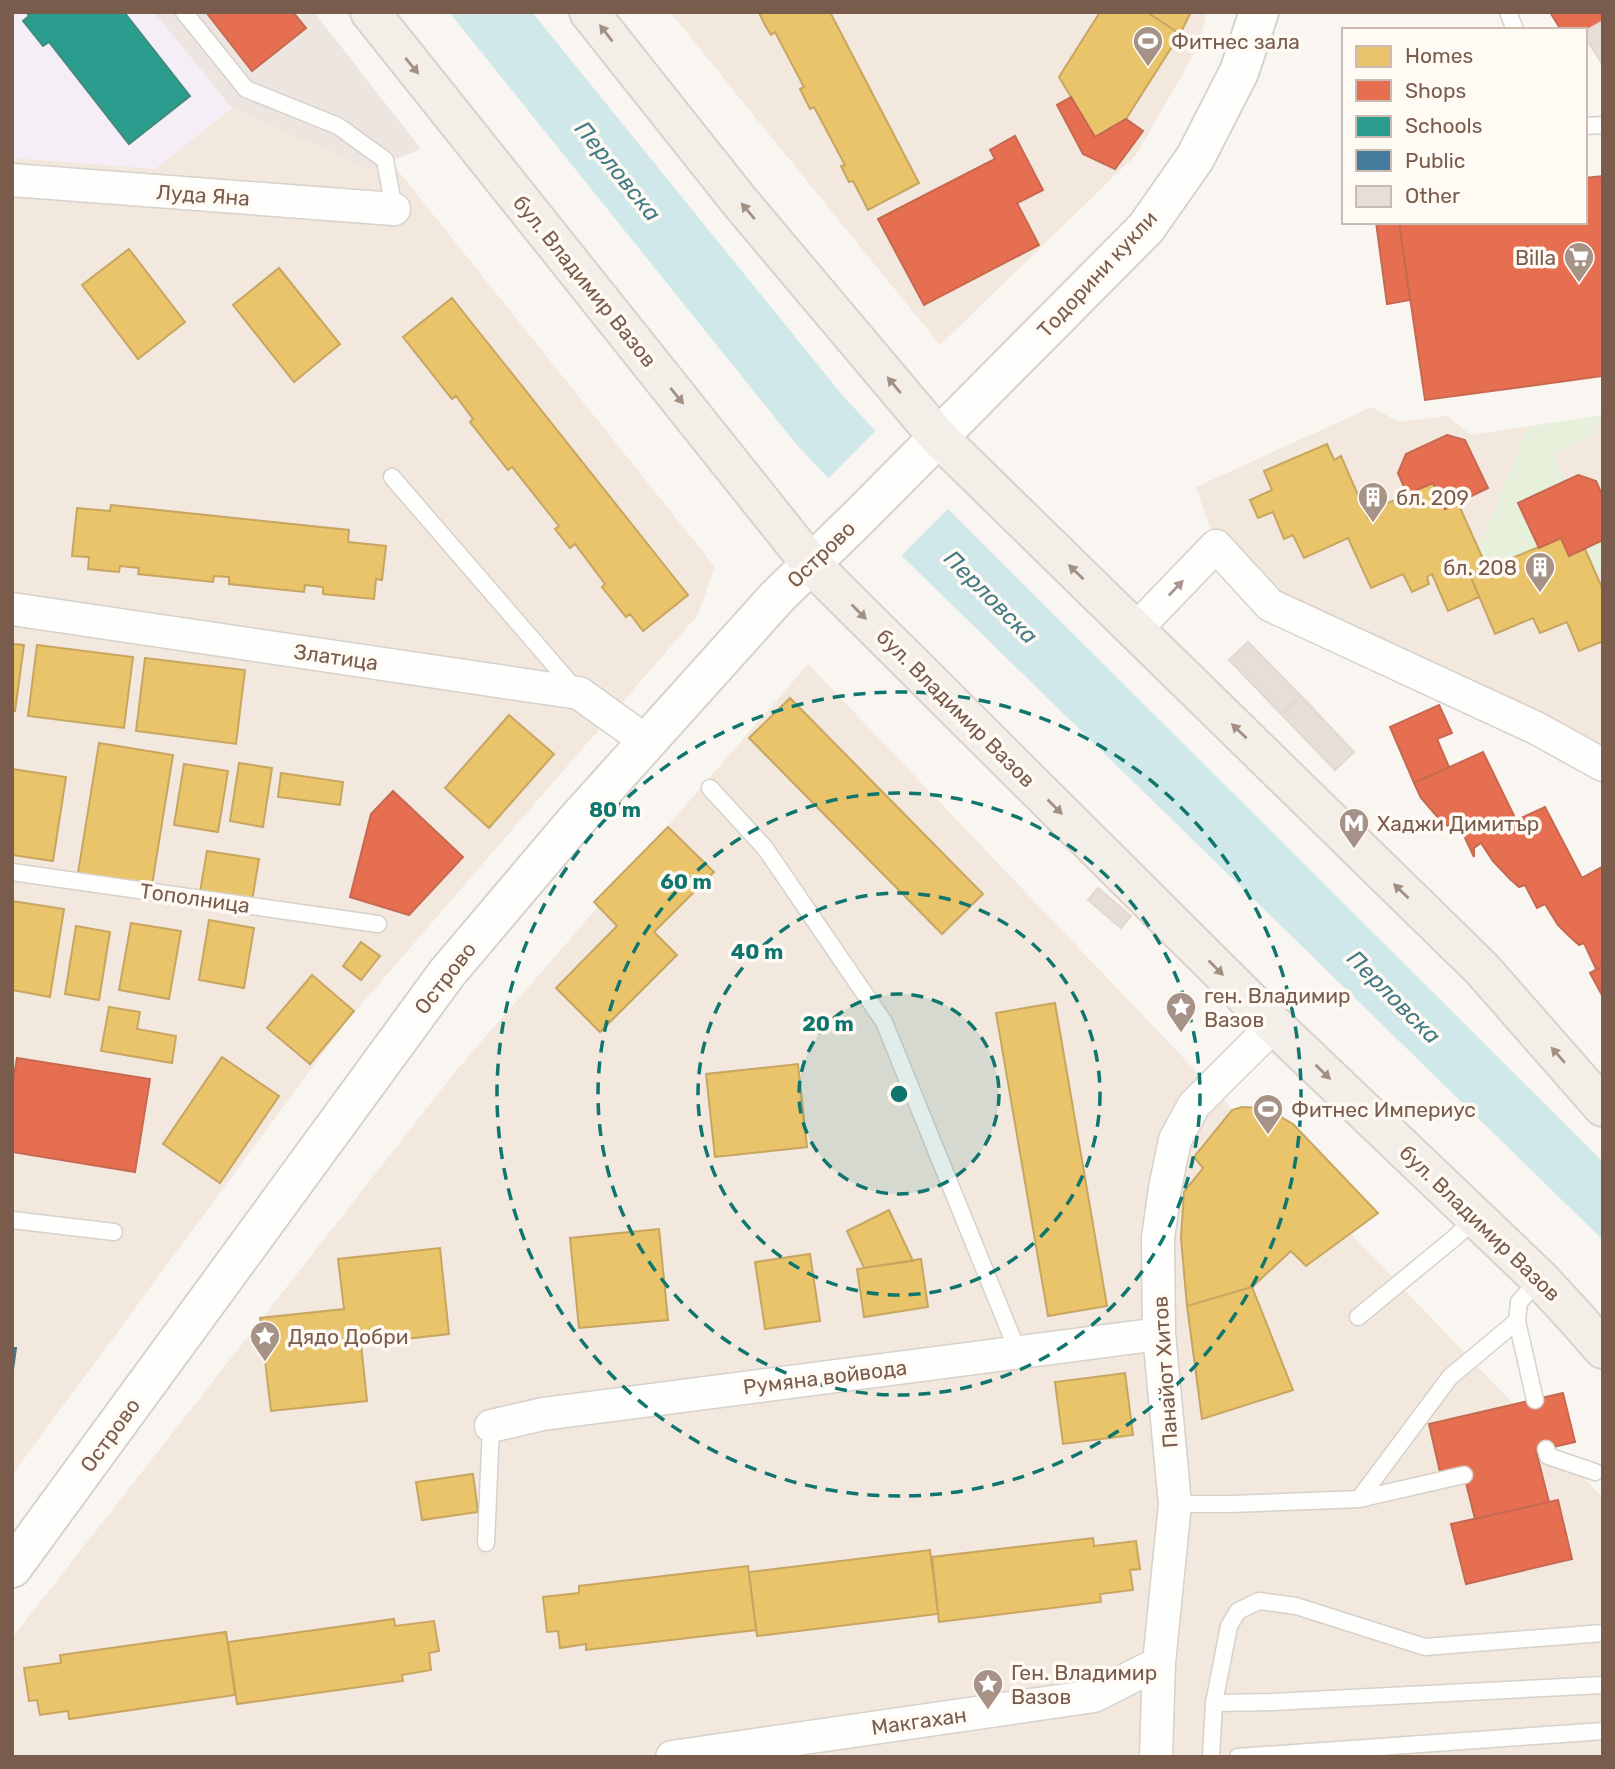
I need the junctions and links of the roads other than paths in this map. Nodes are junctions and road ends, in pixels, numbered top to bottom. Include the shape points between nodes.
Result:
1 (184, 12) edge
2 (370, 12) edge
3 (589, 12) edge
4 (1259, 12) edge
5 (12, 180) edge
6 (394, 209) joint
7 (927, 448) junction
8 (392, 477) dead end
9 (811, 564) junction
10 (12, 609) edge
11 (1135, 630) junction
12 (579, 693) junction
13 (646, 741) junction
14 (1603, 765) edge
15 (710, 788) dead end
16 (12, 872) edge
17 (378, 924) dead end
18 (1274, 1025) junction
19 (1603, 1107) edge
20 (1476, 1218) junction
21 (12, 1220) edge
22 (114, 1231) dead end
23 (1540, 1279) junction
24 (1357, 1317) dead end
25 (1517, 1321) junction
26 (1159, 1334) junction
27 (1603, 1349) edge
28 (1018, 1352) junction
29 (1535, 1400) dead end
30 (491, 1426) joint
31 (1544, 1454) dead end
32 (1595, 1472) dead end
33 (1464, 1475) dead end
34 (1359, 1499) junction
35 (1175, 1504) junction
36 (486, 1544) dead end
37 (12, 1569) edge
38 (1603, 1633) edge
39 (1159, 1663) junction
40 (1603, 1685) edge
41 (1214, 1703) junction
42 (1603, 1731) edge
43 (672, 1757) edge
44 (1156, 1757) edge
45 (1211, 1757) edge
46 (1238, 1757) edge

1 - 6 lane via 246,89 338,126 385,160
2 -> 9 main road, бул. Владимир Вазов
7 -> 3 main road
4 - 7 street, Тодорини кукли via 1239,72 1195,158 1146,228
5 - 6 street, Луда Яна
7 - 9 street, Острово
11 -> 7 main road
8 - 12 lane
9 - 13 street, Острово
9 -> 18 main road, бул. Владимир Вазов
10 - 12 street, Златица
11 -> 14 street via 1216,546 1270,605 1536,728
19 -> 11 main road via 1482,969
12 - 13 street, Златица
13 - 37 street, Острово via 447,972
15 - 28 lane via 765,848 884,1022
16 - 17 lane, Тополница
18 -> 20 main road, бул. Владимир Вазов
18 - 26 street, Панайот Хитов via 1194,1105 1175,1140 1158,1238
20 - 23 main road, бул. Владимир Вазов
20 - 24 lane
21 - 22 lane
23 - 25 lane via 1519,1302
23 - 27 main road, бул. Владимир Вазов
25 - 29 lane
25 - 34 lane via 1450,1377
26 - 28 street, Румяна войвода
26 - 35 street, Панайот Хитов
28 - 30 street, Румяна войвода via 543,1414
30 - 36 lane
31 - 32 lane
33 - 34 lane
34 - 35 lane
35 - 39 street, Панайот Хитов
38 - 41 lane via 1425,1647 1296,1606 1259,1601 1238,1611 1229,1626
39 - 43 street, Макгахан via 1094,1696
39 - 44 street, Панайот Хитов
40 - 41 lane
41 - 45 lane
42 - 46 lane

